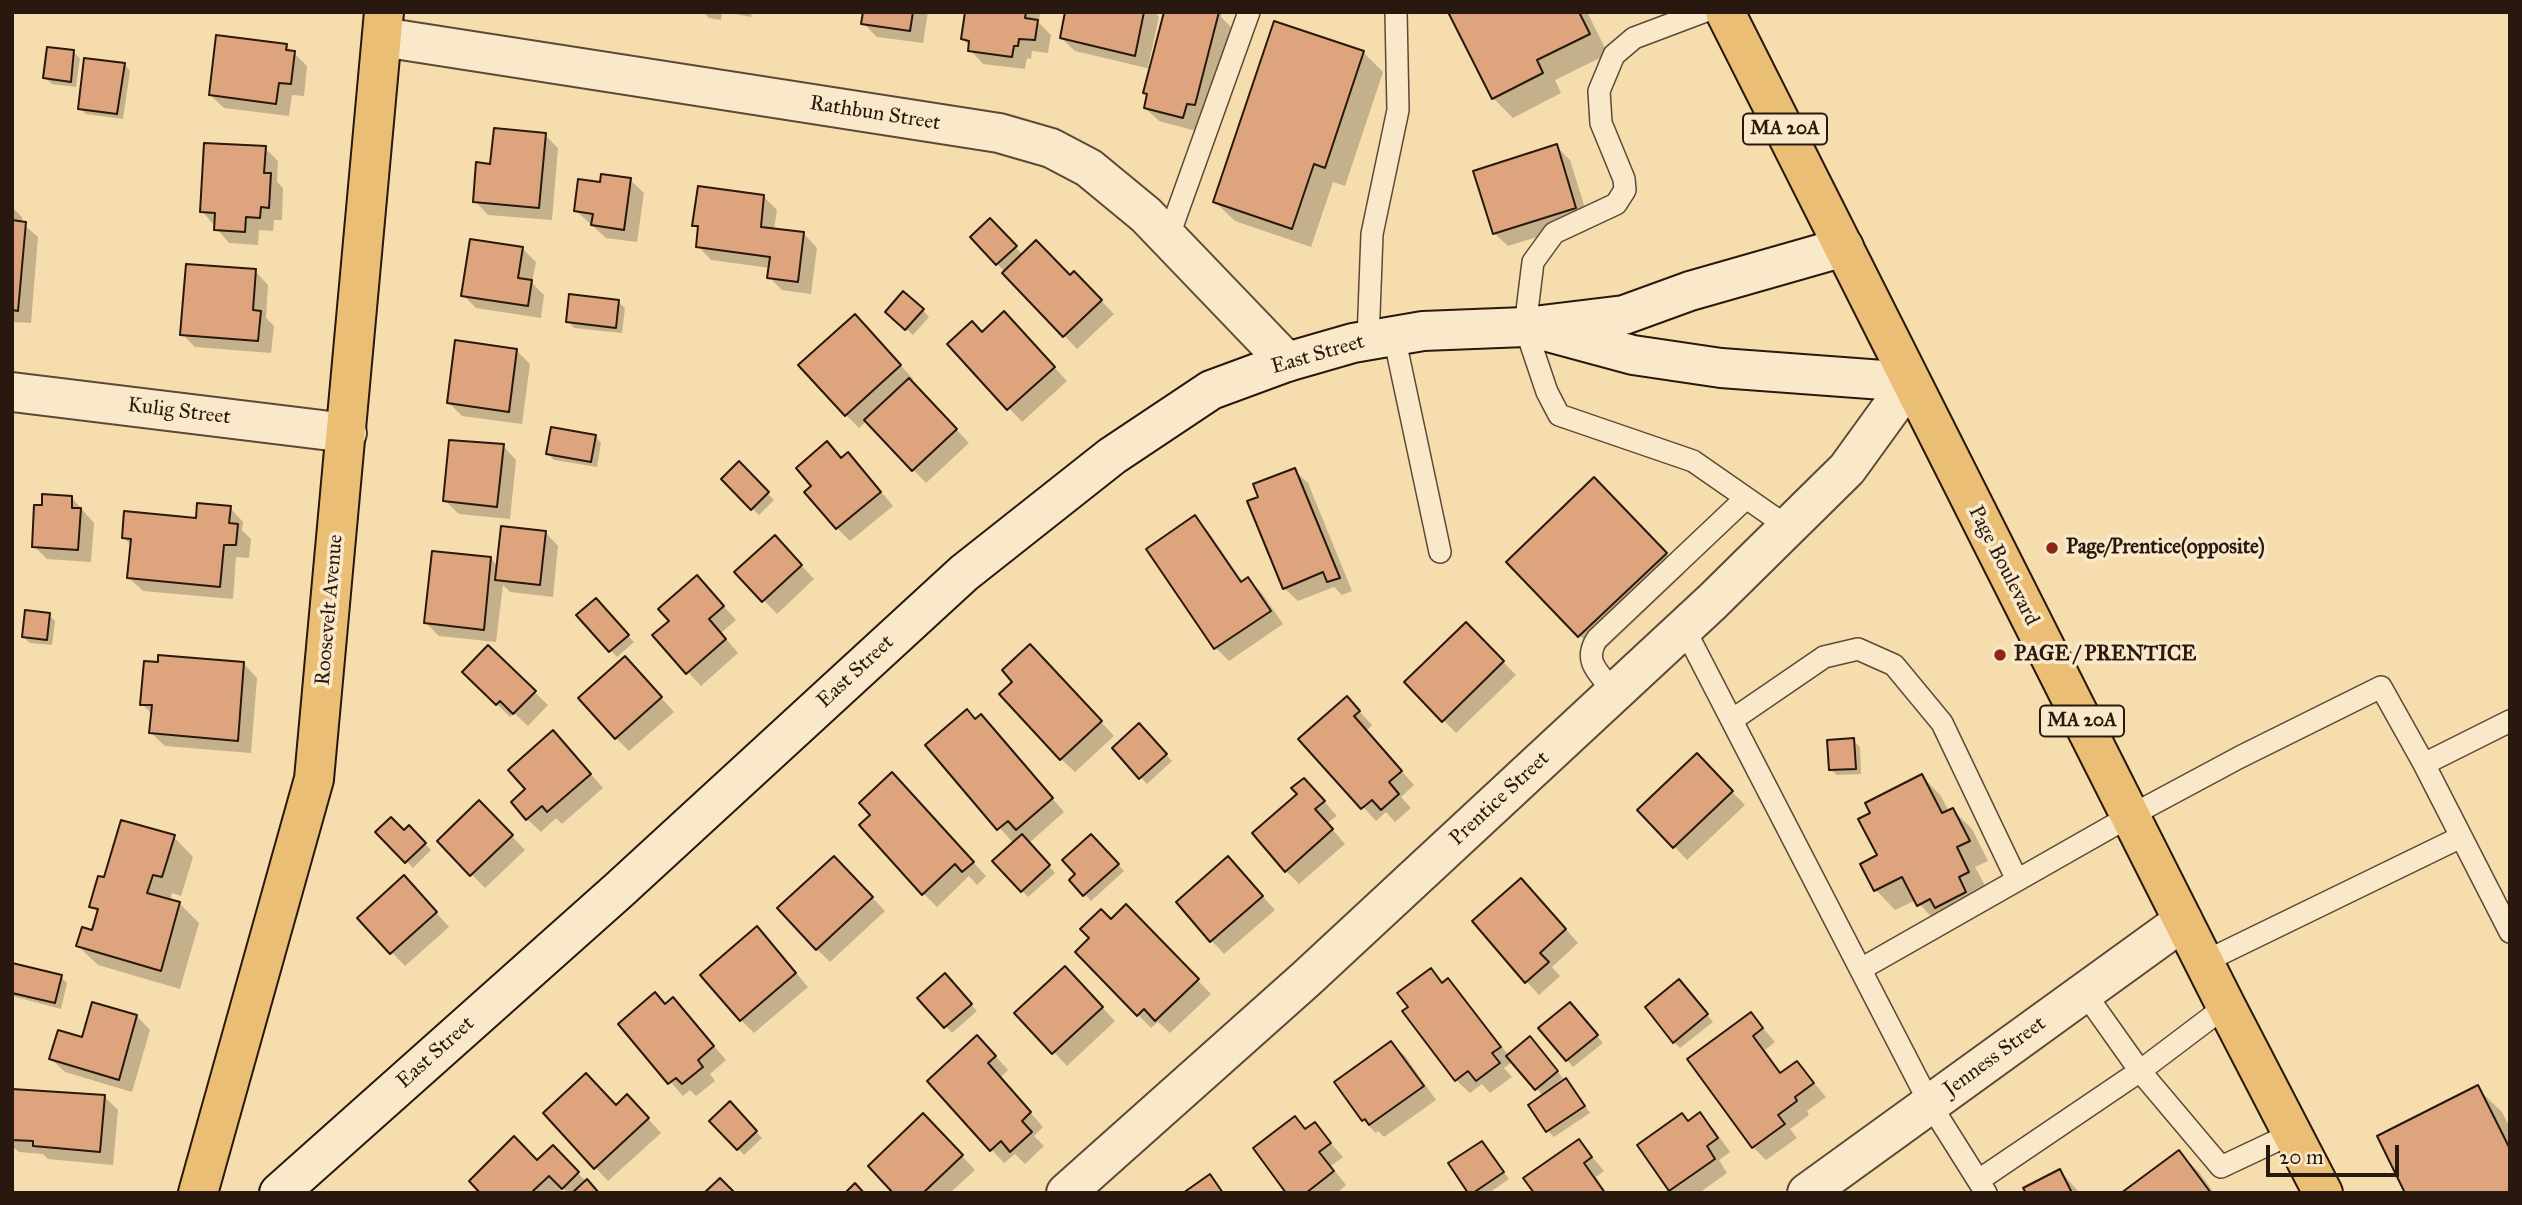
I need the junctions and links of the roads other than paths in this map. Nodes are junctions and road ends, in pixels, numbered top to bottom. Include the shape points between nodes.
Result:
1 (1249, 12) edge
2 (1396, 12) edge
3 (1703, 12) edge
4 (1725, 12) edge
5 (383, 25) edge
6 (1168, 238) junction
7 (1844, 247) junction
8 (1525, 327) junction
9 (1381, 338) junction
10 (1287, 362) junction
11 (1910, 382) junction
12 (12, 392) edge
13 (346, 433) junction
14 (1745, 498) junction
15 (1787, 527) junction
16 (1440, 552) dead end
17 (1684, 628) junction
18 (1615, 693) junction
19 (1732, 720) junction
20 (2510, 721) edge
21 (2424, 764) junction
22 (2130, 816) junction
23 (2461, 837) junction
24 (2017, 880) junction
25 (2183, 920) junction
26 (2510, 932) edge
27 (2204, 962) junction
28 (1861, 969) junction
29 (2084, 992) junction
30 (2226, 1006) junction
31 (2140, 1071) junction
32 (1930, 1104) junction
33 (2293, 1133) junction
34 (1983, 1187) edge
35 (198, 1193) edge
36 (279, 1193) edge
37 (1066, 1193) edge
38 (1807, 1193) edge
39 (2323, 1193) edge

1 - 6 lane
2 - 9 lane via 1398,110 1371,234
3 - 8 lane via 1634,38 1614,55 1599,92 1601,123 1625,190 1616,204 1554,233 1533,262
4 - 7 main road, Page Boulevard / MA 20A
5 - 6 street, Rathbun Street via 999,133 1051,148 1089,168
5 - 13 main road, Roosevelt Avenue
6 - 10 street, Rathbun Street
7 - 8 street, East Street via 1624,315
7 - 11 main road, Page Boulevard / MA 20A
8 - 9 street, East Street via 1423,331
8 - 11 street, East Street via 1633,355 1709,366
8 - 14 lane via 1559,415 1693,461
9 - 10 street, East Street
9 - 16 lane
10 - 36 street, East Street via 1211,390 1112,456 964,573 619,890
11 - 15 street, Prentice Street via 1847,469
11 - 22 main road, Page Boulevard / MA 20A
12 - 13 street, Kulig Street
13 - 35 main road, Roosevelt Avenue via 314,779
14 - 15 lane
14 - 18 lane via 1590,649 1591,661
15 - 17 street, Prentice Street
17 - 18 street, Prentice Street
17 - 19 lane
18 - 37 street, Prentice Street
19 - 24 lane via 1824,657 1858,649 1894,665 1942,723
19 - 28 lane
20 - 21 lane
21 - 22 lane via 2381,687
21 - 23 lane
22 - 24 lane
22 - 25 main road, Page Boulevard / MA 20A
23 - 26 lane
23 - 27 lane
24 - 28 lane
25 - 27 main road, Page Boulevard / MA 20A
25 - 29 street, Jenness Street
27 - 30 main road, Page Boulevard / MA 20A
28 - 32 lane
29 - 31 lane
29 - 32 street, Jenness Street
30 - 31 lane
30 - 33 main road, Page Boulevard / MA 20A
31 - 33 lane via 2221,1167
31 - 34 lane
32 - 34 lane
32 - 38 street, Jenness Street
33 - 39 main road, Page Boulevard / MA 20A

